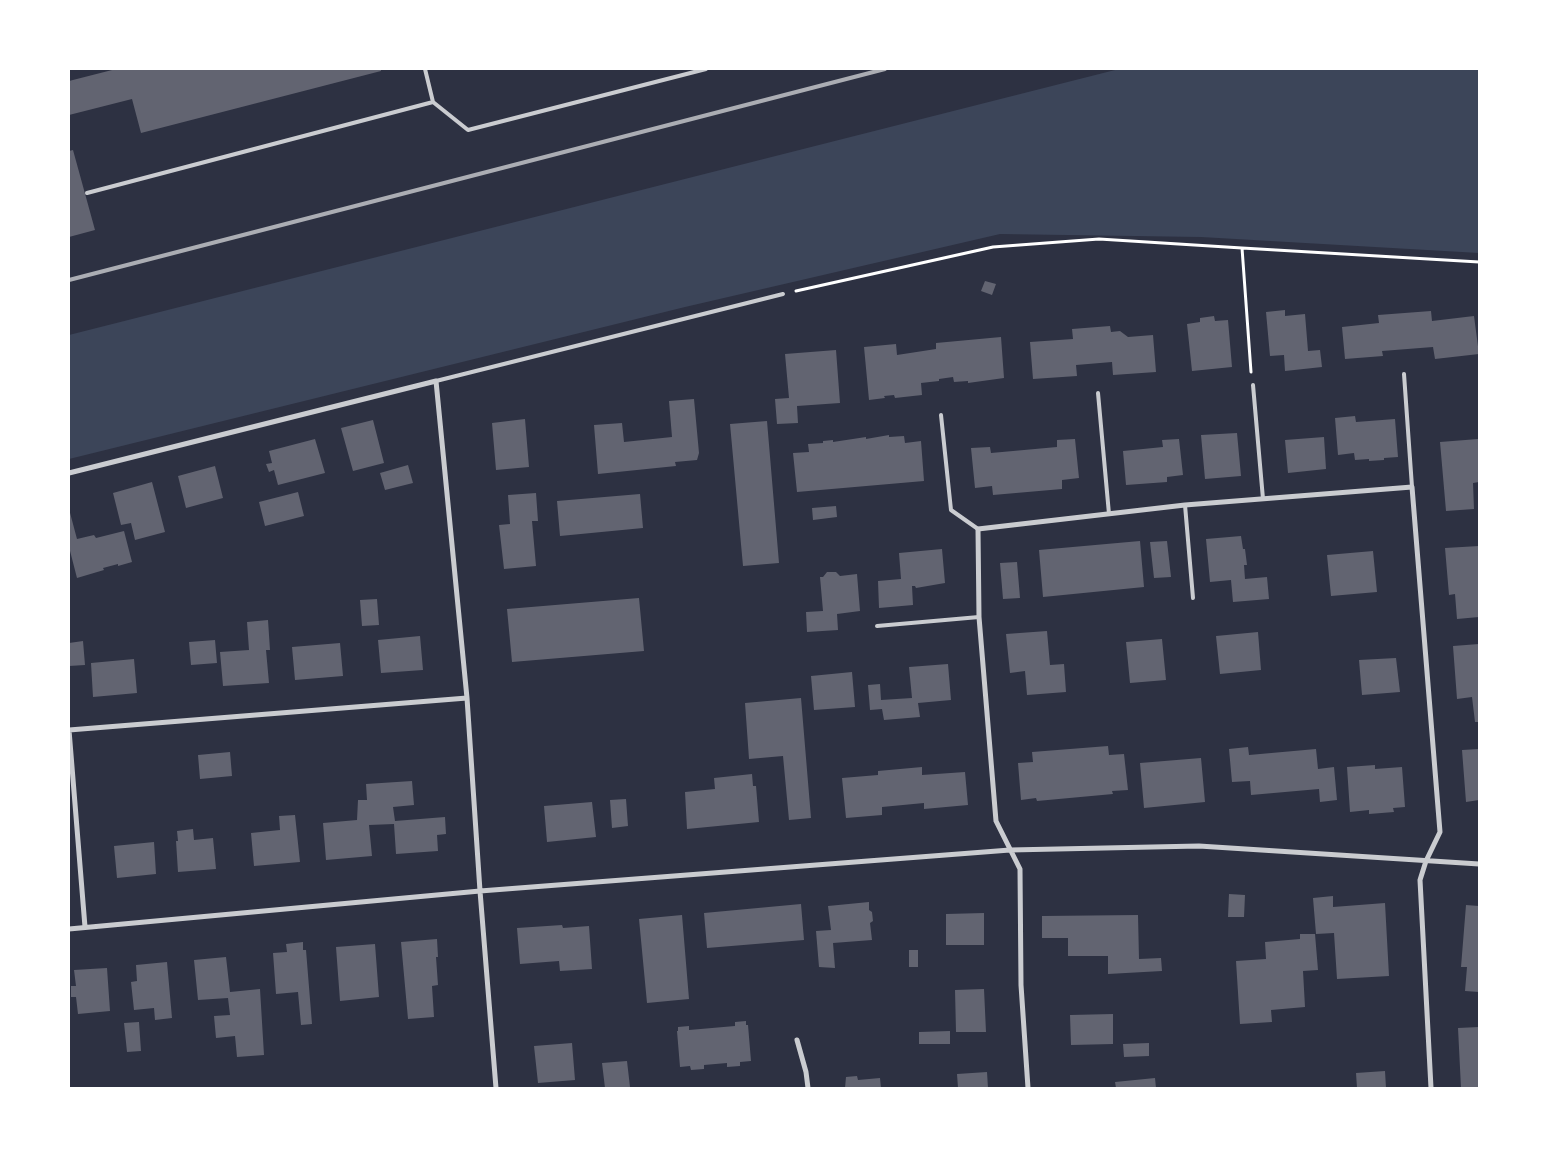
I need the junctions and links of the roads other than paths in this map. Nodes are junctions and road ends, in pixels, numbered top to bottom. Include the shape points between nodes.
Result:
1 (425, 69) edge
2 (706, 69) edge
3 (433, 102) junction
4 (88, 193) dead end
5 (783, 294) road end
6 (1404, 374) dead end
7 (436, 381) junction
8 (1252, 385) road end
9 (1098, 393) dead end
10 (941, 415) dead end
11 (69, 473) edge
12 (1412, 487) junction
13 (1263, 499) junction
14 (1185, 506) junction
15 (1109, 514) junction
16 (978, 529) junction
17 (1193, 598) dead end
18 (979, 617) junction
19 (877, 626) dead end
20 (467, 698) junction
21 (1010, 850) junction
22 (1426, 861) junction
23 (1479, 864) edge
24 (480, 891) junction
25 (85, 928) junction
26 (69, 929) edge
27 (797, 1040) dead end
28 (496, 1088) edge
29 (808, 1088) edge
30 (1028, 1088) edge
31 (1431, 1088) edge

1 - 3 lane
2 - 3 lane via 468,130
3 - 4 lane
5 - 7 lane
6 - 12 lane
7 - 11 street
7 - 20 street
8 - 13 lane
9 - 15 lane
10 - 16 lane via 951,510
12 - 13 street
12 - 22 street via 1440,832
13 - 14 street
14 - 15 street
14 - 17 lane
15 - 16 street
16 - 18 street
18 - 19 lane
18 - 21 street via 996,821
20 - 24 street
20 - 25 street via 69,730
21 - 22 street via 1199,846
21 - 24 street
21 - 30 street via 1020,869 1021,985
22 - 23 street
22 - 31 street via 1420,880
24 - 25 street
24 - 28 street
25 - 26 street
27 - 29 street

